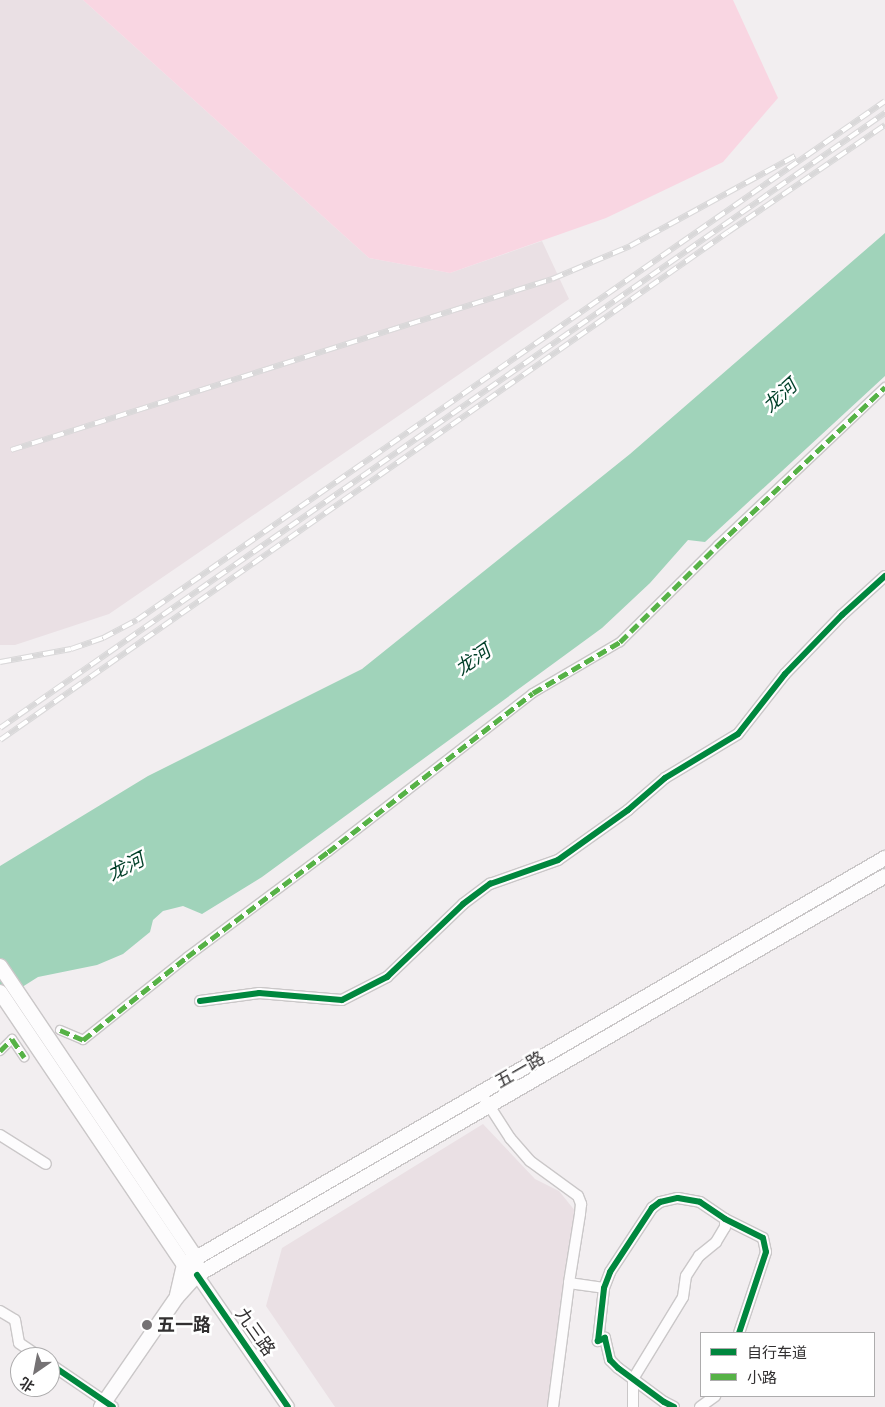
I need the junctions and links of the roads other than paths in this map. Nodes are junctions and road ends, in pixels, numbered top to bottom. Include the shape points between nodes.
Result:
1 (885, 387) edge
2 (885, 576) edge
3 (885, 858) edge
4 (885, 876) edge
5 (0, 966) edge
6 (0, 992) edge
7 (200, 1001) dead end
8 (60, 1030) dead end
9 (0, 1051) edge
10 (24, 1057) dead end
11 (481, 1093) junction
12 (489, 1106) junction
13 (0, 1135) edge
14 (46, 1164) dead end
15 (726, 1218) junction
16 (190, 1261) junction
17 (197, 1275) junction
18 (569, 1283) junction
19 (604, 1288) junction
20 (177, 1297) junction
21 (0, 1311) edge
22 (739, 1332) edge
23 (25, 1347) edge
24 (60, 1371) edge
25 (634, 1379) junction
26 (714, 1397) edge
27 (106, 1405) edge
28 (288, 1407) edge
29 (553, 1407) edge
30 (633, 1407) edge
31 (674, 1407) edge
32 (700, 1407) edge

1 - 8 street via 620,642 533,693 83,1040
2 - 7 street via 785,674 738,734 665,778 628,810 558,860 490,884 463,904 387,977 342,1000 259,993
3 - 11 main road, 五一路
4 - 12 main road, 五一路
5 - 16 main road
6 - 16 main road
9 - 10 street via 12,1039
11 - 12 street
11 - 16 main road, 五一路
12 - 17 main road, 五一路
12 - 18 street via 530,1161 578,1196 580,1214
13 - 14 street
15 - 19 street via 700,1202 678,1198 660,1202 652,1208 621,1253
15 - 22 street via 763,1238 766,1252
15 - 25 street via 725,1227 716,1242 699,1256 686,1276 683,1297
16 - 17 main road
16 - 20 main road, 五一路
17 - 20 main road, 五一路
17 - 28 street, 九三路
18 - 19 street
18 - 29 street
19 - 25 street via 598,1341 606,1338 610,1360
20 - 27 main road, 五一路
21 - 23 street via 15,1320 19,1343
24 - 27 street
25 - 30 street
25 - 31 street
26 - 32 street

